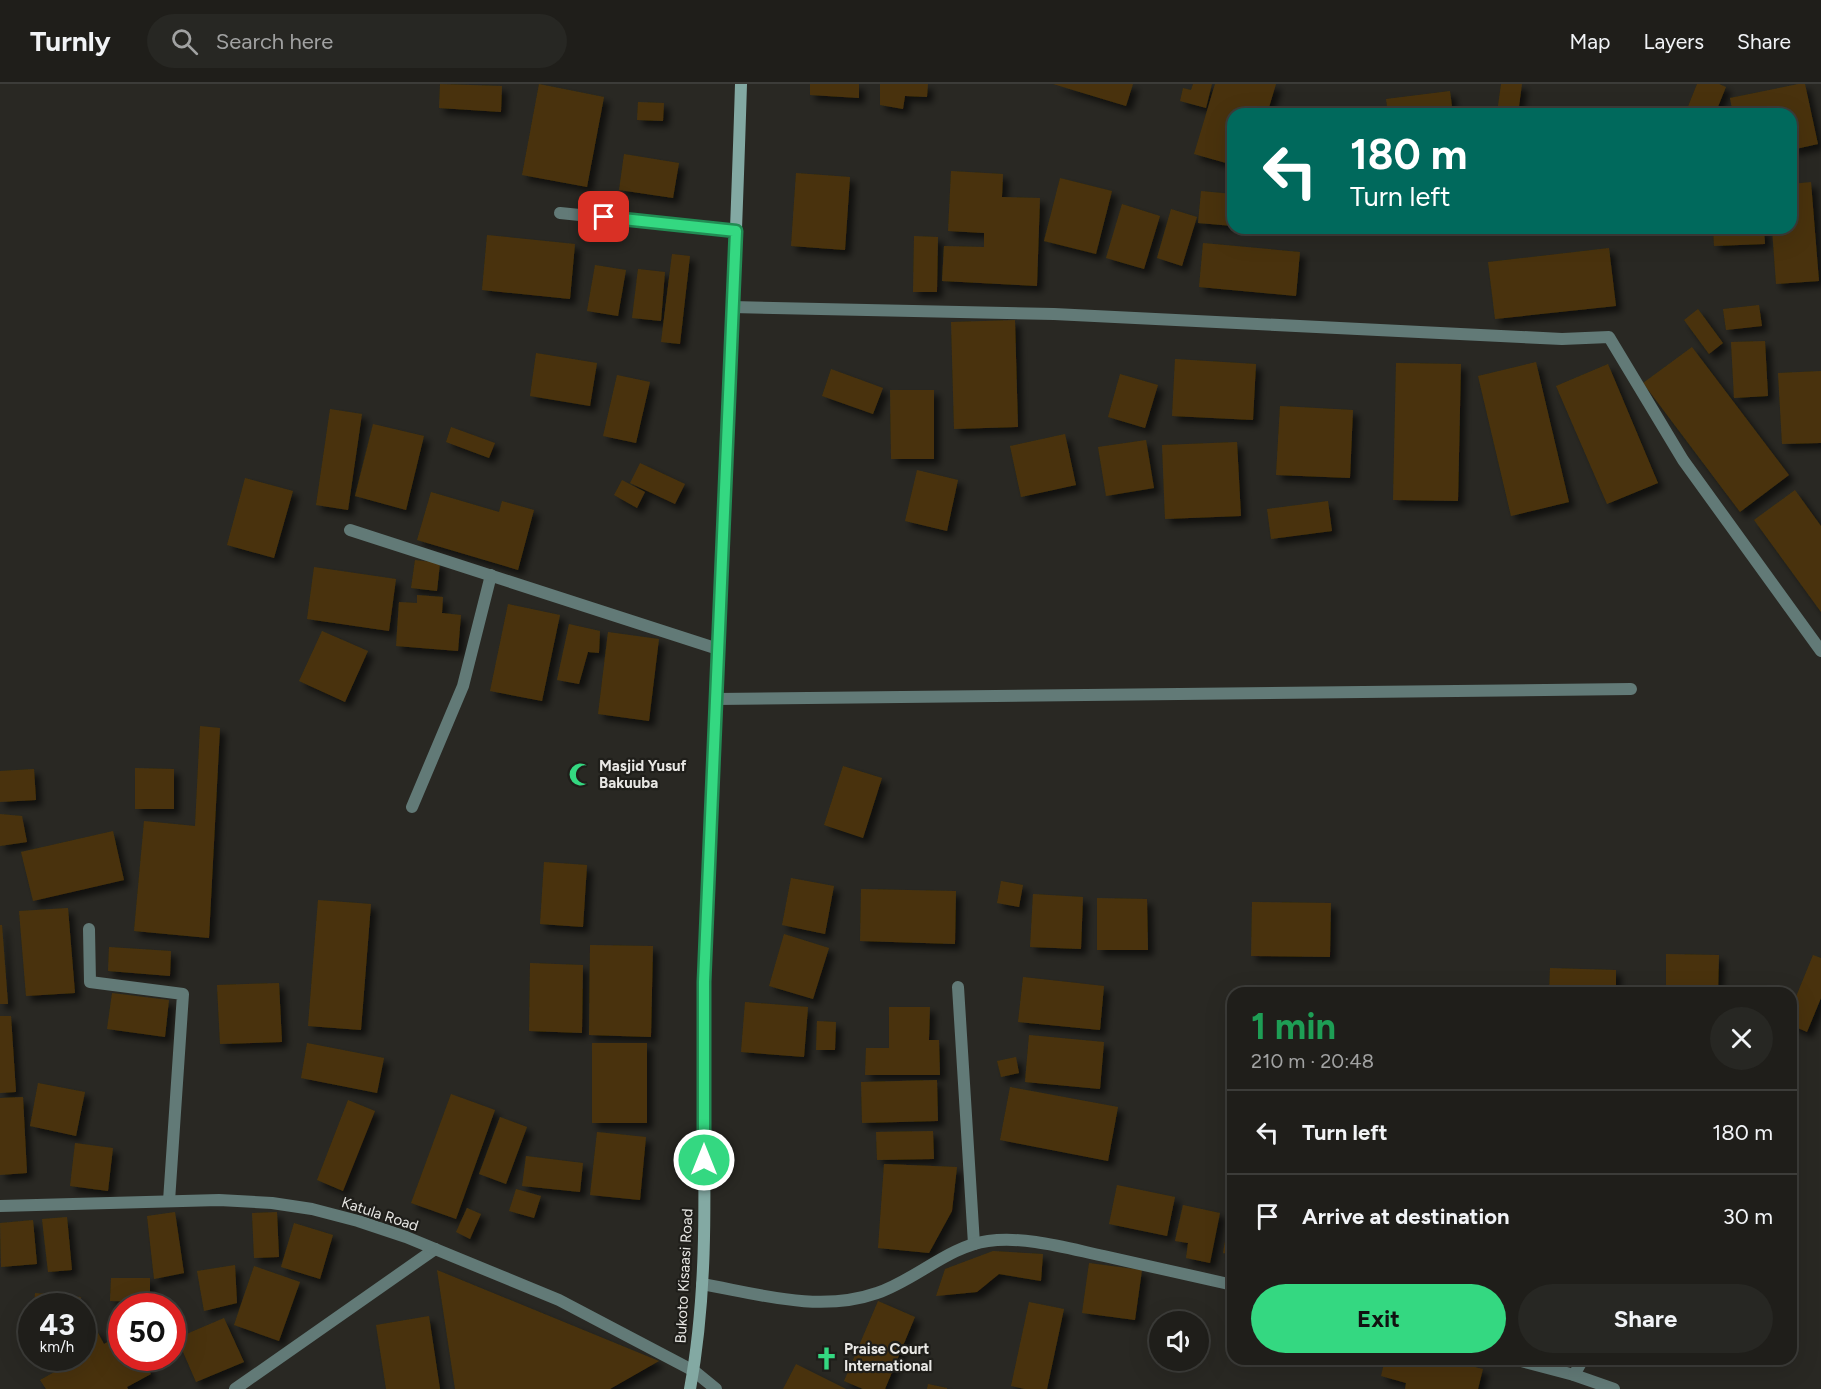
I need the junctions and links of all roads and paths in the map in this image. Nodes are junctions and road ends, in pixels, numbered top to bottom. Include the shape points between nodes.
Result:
1 (741, 84) edge
2 (560, 213) dead end
3 (736, 231) junction
4 (732, 307) junction
5 (350, 530) dead end
6 (491, 575) junction
7 (718, 649) junction
8 (1821, 651) edge
9 (1631, 689) dead end
10 (716, 699) junction
11 (412, 807) dead end
12 (89, 929) dead end
13 (958, 987) dead end
14 (169, 1201) junction
15 (0, 1206) edge
16 (974, 1244) junction
17 (435, 1249) junction
18 (702, 1284) junction
19 (1227, 1284) edge
20 (1536, 1365) edge
21 (1580, 1365) edge
22 (694, 1371) junction
23 (1574, 1375) junction
24 (235, 1389) edge
25 (690, 1389) edge
26 (716, 1389) edge
27 (1614, 1389) edge

1 - 3 main road, Bukoto Kisaasi Road
2 - 3 street
3 - 4 main road, Bukoto Kisaasi Road
4 - 7 main road, Bukoto Kisaasi Road
4 - 8 street via 1043,314 1562,339 1609,337 1683,460
5 - 6 street
6 - 7 street
6 - 11 street via 463,686
7 - 10 main road, Bukoto Kisaasi Road
9 - 10 street
10 - 18 main road, Bukoto Kisaasi Road via 704,982
12 - 14 street via 90,981 183,994
13 - 16 street
14 - 15 street, Katula Road
14 - 17 street, Katula Road via 219,1200 312,1209
16 - 18 street via 877,1293 843,1302 804,1302
16 - 19 street via 1014,1238
17 - 22 street, Katula Road via 559,1300
17 - 24 street
18 - 22 main road, Bukoto Kisaasi Road
20 - 23 street
21 - 23 street
22 - 25 main road, Bukoto Kisaasi Road
22 - 26 street, Katula Road
23 - 27 street

